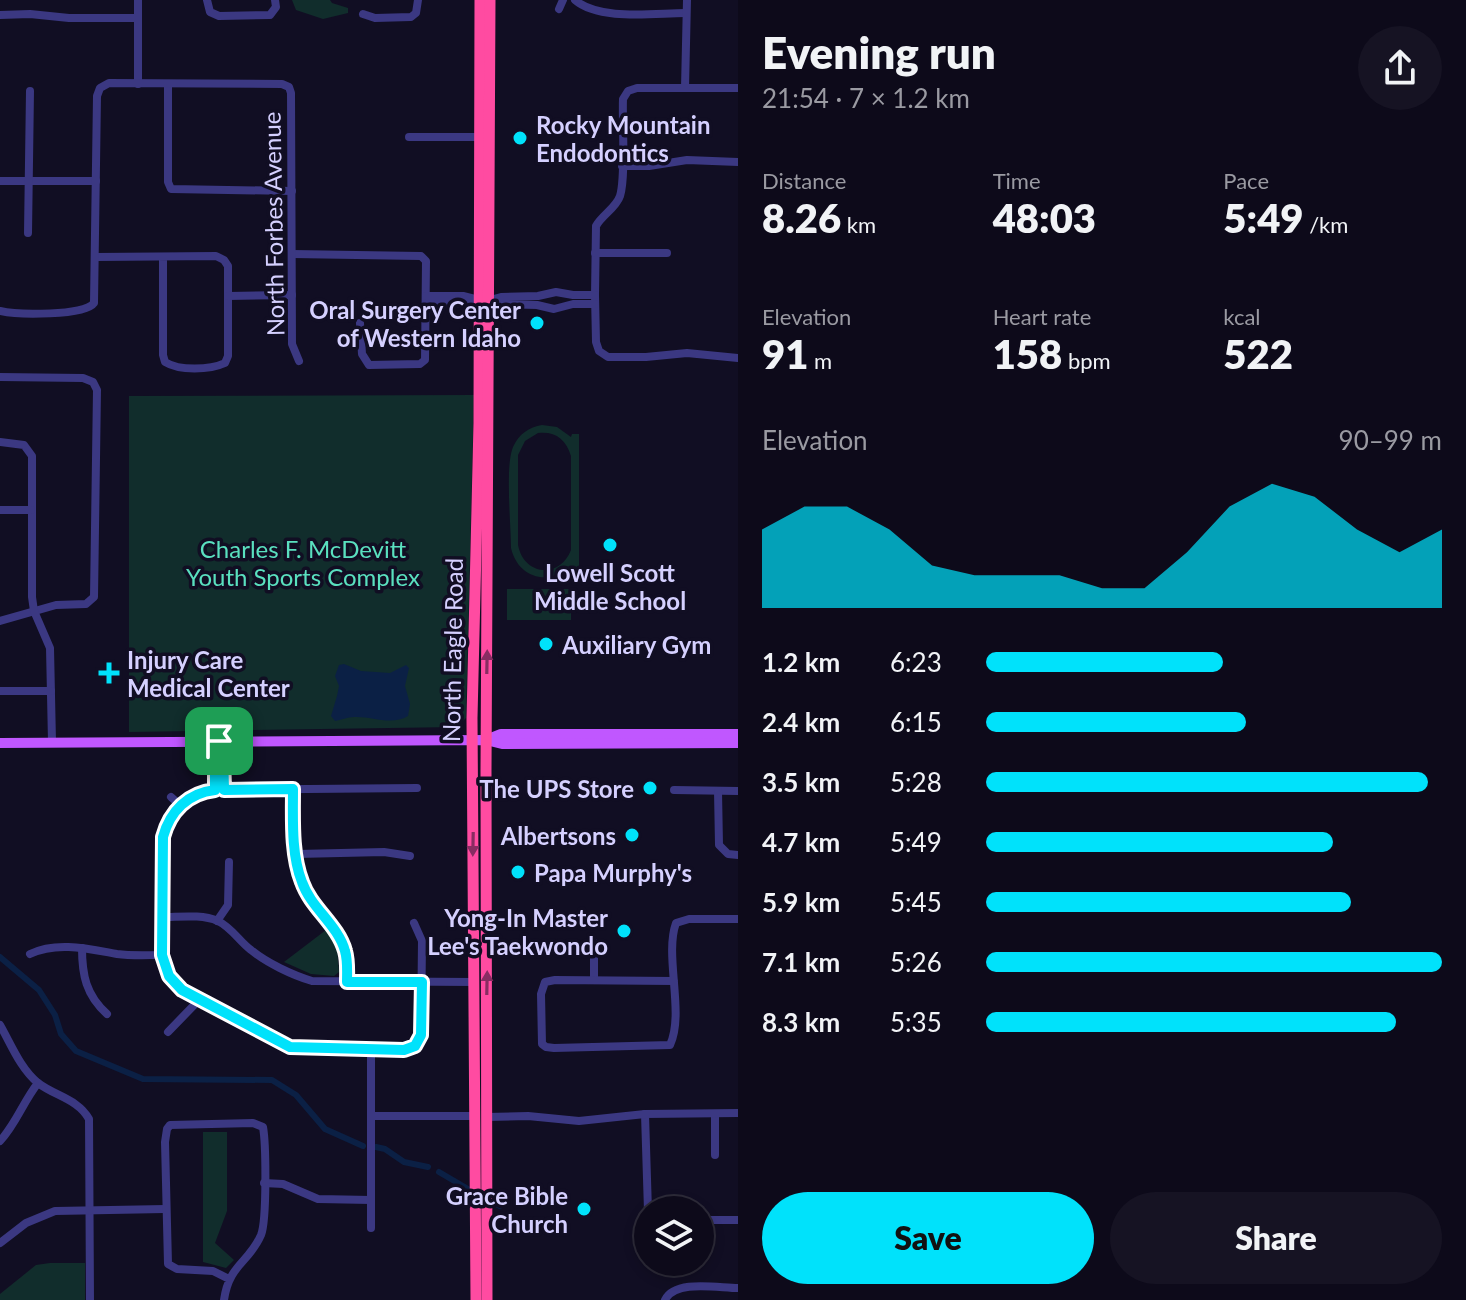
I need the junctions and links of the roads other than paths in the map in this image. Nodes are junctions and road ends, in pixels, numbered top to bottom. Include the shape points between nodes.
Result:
1 (138, 0) edge
2 (207, 0) edge
3 (418, 0) edge
4 (480, 0) edge
5 (490, 0) edge
6 (575, 0) edge
7 (687, 0) edge
8 (276, 2) edge
9 (685, 13) junction
10 (363, 14) dead end
11 (0, 15) edge
12 (138, 18) junction
13 (138, 84) junction
14 (168, 84) junction
15 (685, 88) junction
16 (738, 88) edge
17 (30, 91) dead end
18 (409, 137) dead end
19 (480, 137) junction
20 (738, 162) edge
21 (622, 166) junction
22 (0, 181) edge
23 (31, 181) junction
24 (96, 181) junction
25 (292, 191) junction
26 (28, 233) dead end
27 (595, 253) junction
28 (667, 253) dead end
29 (292, 254) junction
30 (96, 257) junction
31 (163, 257) junction
32 (292, 295) junction
33 (228, 296) junction
34 (595, 299) junction
35 (426, 300) junction
36 (484, 300) junction
37 (0, 311) edge
38 (360, 323) dead end
39 (738, 358) edge
40 (299, 361) dead end
41 (0, 377) edge
42 (0, 442) edge
43 (0, 510) edge
44 (31, 510) junction
45 (34, 611) junction
46 (0, 621) edge
47 (0, 691) edge
48 (51, 691) junction
49 (738, 739) edge
50 (473, 740) junction
51 (486, 740) junction
52 (219, 741) junction
53 (52, 742) junction
54 (0, 743) edge
55 (417, 788) dead end
56 (293, 789) junction
57 (220, 790) junction
58 (674, 790) dead end
59 (718, 791) junction
60 (738, 791) edge
61 (171, 797) dead end
62 (180, 805) junction
63 (297, 854) junction
64 (738, 855) edge
65 (410, 856) dead end
66 (229, 862) dead end
67 (162, 917) junction
68 (738, 919) edge
69 (217, 921) junction
70 (414, 923) dead end
71 (594, 943) dead end
72 (82, 948) junction
73 (30, 954) dead end
74 (162, 955) junction
75 (594, 980) junction
76 (674, 981) junction
77 (347, 982) junction
78 (422, 982) junction
79 (475, 982) junction
80 (199, 1000) junction
81 (107, 1014) dead end
82 (0, 1025) edge
83 (168, 1032) dead end
84 (371, 1049) junction
85 (38, 1083) junction
86 (738, 1113) edge
87 (645, 1114) junction
88 (715, 1114) junction
89 (371, 1116) junction
90 (480, 1116) junction
91 (0, 1141) edge
92 (715, 1155) dead end
93 (264, 1183) junction
94 (648, 1196) edge
95 (371, 1200) junction
96 (89, 1209) junction
97 (165, 1209) junction
98 (714, 1220) edge
99 (738, 1220) edge
100 (371, 1228) dead end
101 (0, 1243) edge
102 (229, 1279) junction
103 (738, 1288) edge
104 (667, 1296) edge
105 (90, 1300) edge
106 (224, 1300) edge
107 (476, 1300) edge
108 (487, 1300) edge

1 - 12 street
2 - 8 street via 210,12 219,16 270,15
3 - 10 street via 411,17
4 - 19 highway, North Eagle Road
5 - 36 highway, North Eagle Road
6 - 9 street via 600,13
7 - 9 street
9 - 15 street
11 - 12 street
12 - 13 street
13 - 14 street
13 - 24 street via 109,83 100,88
14 - 25 street, North Forbes Avenue via 289,87
14 - 25 street via 171,189
15 - 16 street
15 - 21 street via 628,91 623,99
17 - 23 street
18 - 19 street
19 - 36 highway, North Eagle Road
20 - 21 street
21 - 27 street via 620,195 596,226
22 - 23 street
23 - 24 street
23 - 26 street
24 - 30 street
25 - 29 street, North Forbes Avenue
27 - 28 street
27 - 34 street
29 - 32 street, North Forbes Avenue
29 - 35 street via 415,254 426,261
30 - 31 street
30 - 37 street via 92,307
31 - 33 street via 224,260
31 - 33 street via 163,355 172,367 225,363
32 - 33 street
32 - 40 street, North Forbes Avenue via 292,344
34 - 36 street via 556,292
34 - 36 street via 554,309
34 - 39 street via 596,342 608,357 687,353
35 - 36 street
35 - 38 street via 425,360 420,364 369,365 362,354
36 - 50 highway, North Eagle Road
51 -> 36 highway, North Eagle Road via 490,375
41 - 45 street via 83,378 97,390 96,593 86,604
42 - 44 street via 28,447
43 - 44 street
44 - 45 street
45 - 46 street
45 - 48 street via 48,641
47 - 48 street
48 - 53 street
49 - 51 main road via 502,744
49 - 51 main road via 717,734 501,734
50 - 51 main road
50 - 52 main road
50 -> 79 highway, North Eagle Road
90 -> 51 highway, North Eagle Road
52 - 53 main road
52 - 57 street
53 - 54 main road
55 - 56 street
56 - 57 street
56 - 63 street
57 - 62 street via 200,793
58 - 59 street
59 - 60 street
59 - 64 street via 718,838 723,850
61 - 62 street
62 - 67 street via 163,837
63 - 65 street
63 - 77 street via 305,890 343,945
66 - 69 street via 228,905
67 - 69 street
67 - 74 street
68 - 76 street via 676,923
69 - 77 street via 253,952 293,974 319,982
70 - 78 street via 422,941
71 - 75 street
72 - 73 street via 46,948
72 - 74 street
72 - 81 street via 84,982
74 - 80 street via 173,982
75 - 76 street
75 - 76 street via 545,982 544,1046 670,1045
77 - 78 street
78 - 79 street
78 - 84 street via 417,1044 404,1050
79 - 90 highway, North Eagle Road via 475,1094
80 - 83 street
80 - 84 street via 290,1047
82 - 85 street
84 - 89 street
85 - 91 street
85 - 96 street via 81,1108 89,1119
86 - 88 street
87 - 88 street
87 - 90 street via 579,1121
87 - 94 street
88 - 92 street
89 - 90 street
89 - 95 street
90 - 107 highway, North Eagle Road
90 - 108 highway, North Eagle Road via 486,1137
93 - 95 street via 331,1201
93 - 97 street via 263,1127 177,1123 167,1129
93 - 102 street via 261,1235
95 - 100 street
96 - 97 street
96 - 101 street via 40,1215
96 - 105 street
97 - 102 street via 171,1268 203,1269
98 - 99 street
102 - 106 street
103 - 104 street via 681,1288

